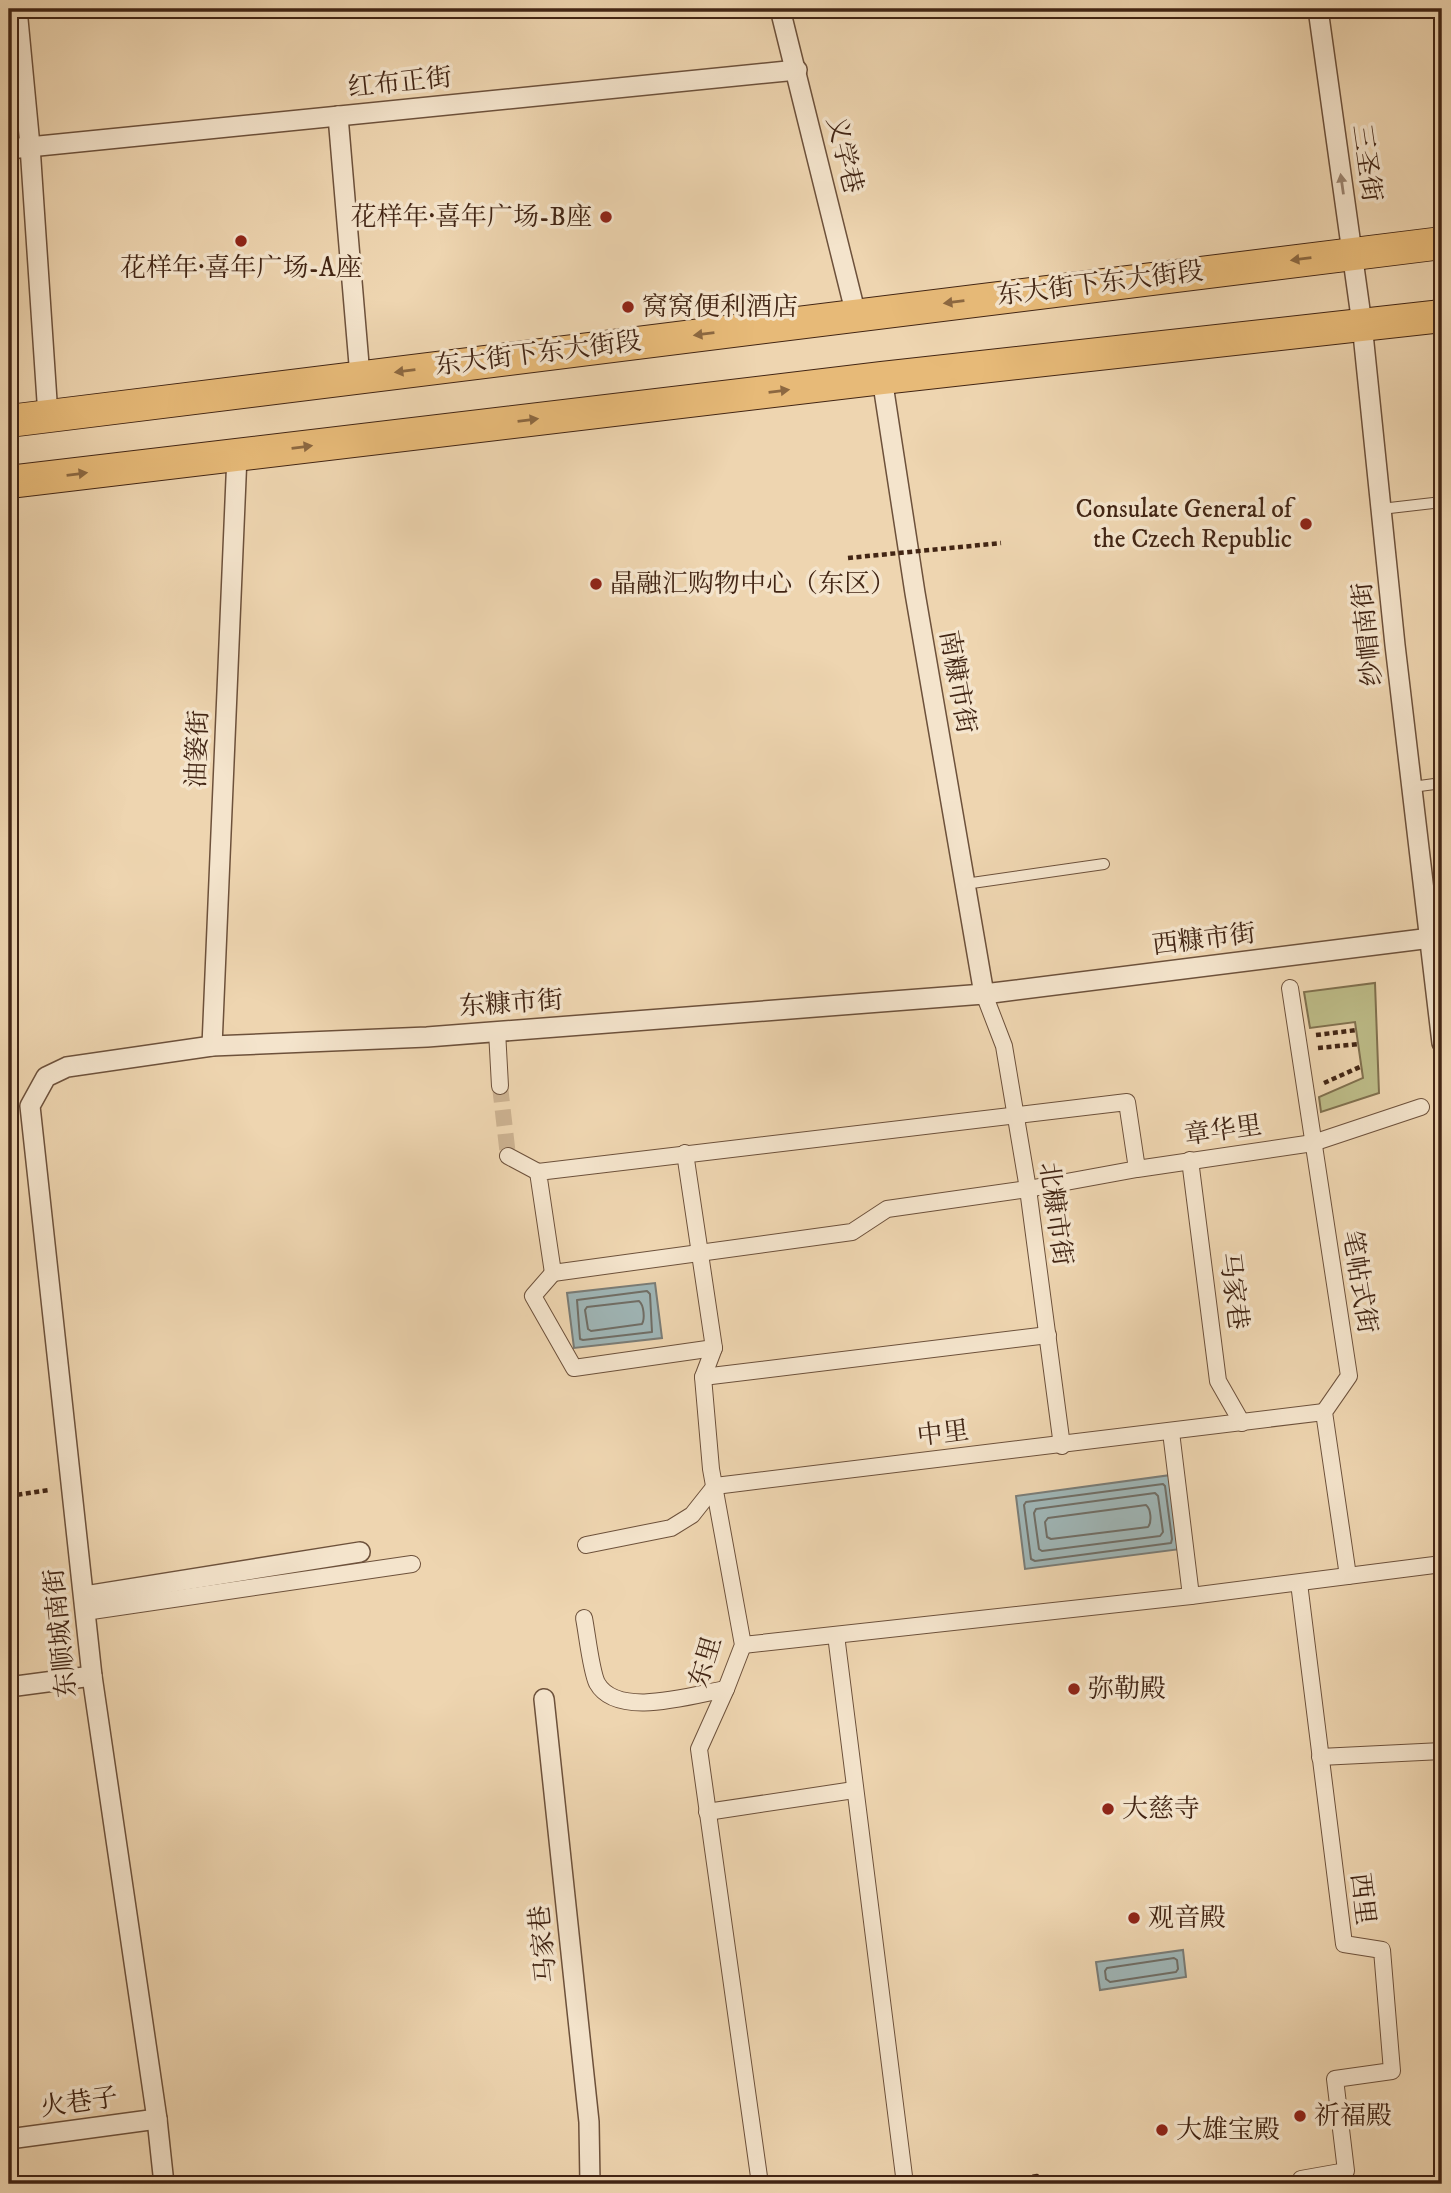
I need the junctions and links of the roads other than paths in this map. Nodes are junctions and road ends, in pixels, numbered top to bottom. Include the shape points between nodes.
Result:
1 (17, 9) edge
2 (780, 9) edge
3 (1318, 9) edge
4 (797, 70) junction
5 (338, 116) junction
6 (30, 146) junction
7 (9, 149) edge
8 (1442, 243) edge
9 (1352, 253) junction
10 (856, 315) junction
11 (1442, 316) edge
12 (1362, 324) junction
13 (360, 376) junction
14 (882, 378) junction
15 (48, 416) junction
16 (9, 421) edge
17 (237, 455) junction
18 (9, 482) edge
19 (1442, 502) edge
20 (1381, 509) junction
21 (1442, 783) edge
22 (1412, 787) junction
23 (1104, 864) dead end
24 (965, 884) junction
25 (1437, 937) edge
26 (1290, 988) dead end
27 (984, 994) junction
28 (497, 1031) junction
29 (1442, 1043) edge
30 (212, 1046) junction
31 (46, 1077) joint
32 (500, 1086) tunnel mouth
33 (1421, 1107) dead end
34 (1016, 1115) junction
35 (1313, 1143) junction
36 (685, 1153) junction
37 (508, 1156) dead end
38 (1190, 1160) junction
39 (1136, 1169) junction
40 (538, 1172) junction
41 (1028, 1189) junction
42 (700, 1252) junction
43 (552, 1273) junction
44 (1048, 1335) junction
45 (714, 1348) junction
46 (703, 1377) junction
47 (1324, 1412) junction
48 (1242, 1423) junction
49 (1171, 1432) junction
50 (1062, 1446) junction
51 (715, 1486) junction
52 (586, 1545) dead end
53 (360, 1552) dead end
54 (412, 1564) dead end
55 (1442, 1564) edge
56 (1348, 1576) junction
57 (1299, 1583) junction
58 (1191, 1597) junction
59 (85, 1604) junction
60 (584, 1618) dead end
61 (836, 1635) junction
62 (743, 1646) junction
63 (92, 1676) junction
64 (9, 1687) edge
65 (726, 1689) junction
66 (544, 1699) dead end
67 (1442, 1751) edge
68 (1320, 1757) junction
69 (854, 1790) junction
70 (707, 1812) junction
71 (157, 2119) junction
72 (9, 2139) edge
73 (164, 2184) edge
74 (590, 2184) edge
75 (760, 2184) edge
76 (905, 2184) edge
77 (1301, 2184) edge

1 - 6 street
2 - 4 street, 义学巷
9 -> 3 street, 三圣街
4 - 5 street, 红布正街
4 - 10 street, 义学巷
5 - 6 street, 红布正街
5 - 13 street
6 - 7 street, 红布正街
6 - 15 street
8 - 9 main road, 东大街下东大街段
9 -> 10 main road, 东大街下东大街段
9 - 12 street, 三圣街
10 -> 13 main road, 东大街下东大街段
11 - 12 main road
12 - 14 main road
12 - 20 street, 纱帽南街
13 - 15 main road, 东大街下东大街段
17 -> 14 main road
14 - 24 street, 南糠市街
15 - 16 main road, 东大街下东大街段
18 -> 17 main road
17 - 30 street, 油篓街
19 - 20 lane
20 - 22 street, 纱帽南街
21 - 22 lane
22 - 25 street, 纱帽南街
23 - 24 lane
24 - 27 street, 南糠市街
25 - 27 street, 西糠市街
25 - 29 street, 纱帽南街
26 - 35 street, 笔帖式街
27 - 28 street, 东糠市街
27 - 34 street, 北糠市街 via 1004,1046
28 - 30 street, 东糠市街
28 - 32 street
30 - 31 street, 东糠市街 via 67,1067
31 - 59 street, 东顺城南街 via 30,1106
33 - 35 street, 章华里
34 - 36 street
34 - 39 street via 1127,1102
34 - 41 street, 北糠市街
35 - 38 street, 章华里
35 - 47 street, 笔帖式街 via 1349,1376
36 - 40 street
36 - 42 street, 东里
37 - 40 street
38 - 39 street, 章华里
38 - 48 street, 马家巷 via 1219,1381
39 - 41 street, 章华里
40 - 43 street
41 - 42 street, 章华里 via 887,1209 852,1233
41 - 44 street, 北糠市街
42 - 43 street, 章华里
42 - 45 street, 东里
43 - 45 street via 533,1296 573,1368
44 - 46 street
44 - 50 street, 北糠市街
45 - 46 street, 东里
46 - 51 street, 东里
47 - 48 street, 中里
47 - 56 street
48 - 49 street, 中里
49 - 50 street, 中里
49 - 58 street
50 - 51 street, 中里
51 - 52 street via 692,1515 671,1528
51 - 62 street, 东里
53 - 59 street
54 - 59 street
55 - 56 street
56 - 57 street
57 - 58 street
57 - 68 street, 西里
58 - 61 street
59 - 63 street, 东顺城南街
60 - 65 street via 597,1682 612,1698 636,1704
61 - 62 street
61 - 69 street
62 - 65 street, 东里
63 - 64 street
63 - 71 street, 东顺城南街
65 - 70 street, 东里 via 699,1749
66 - 74 street, 马家巷 via 589,2122
67 - 68 street
68 - 77 street, 西里 via 1343,1944 1382,1950 1392,2071 1335,2079 1346,2171 1301,2179
69 - 70 street
69 - 76 street
70 - 75 street, 东里
71 - 72 street, 火巷子
71 - 73 street, 东顺城南街

